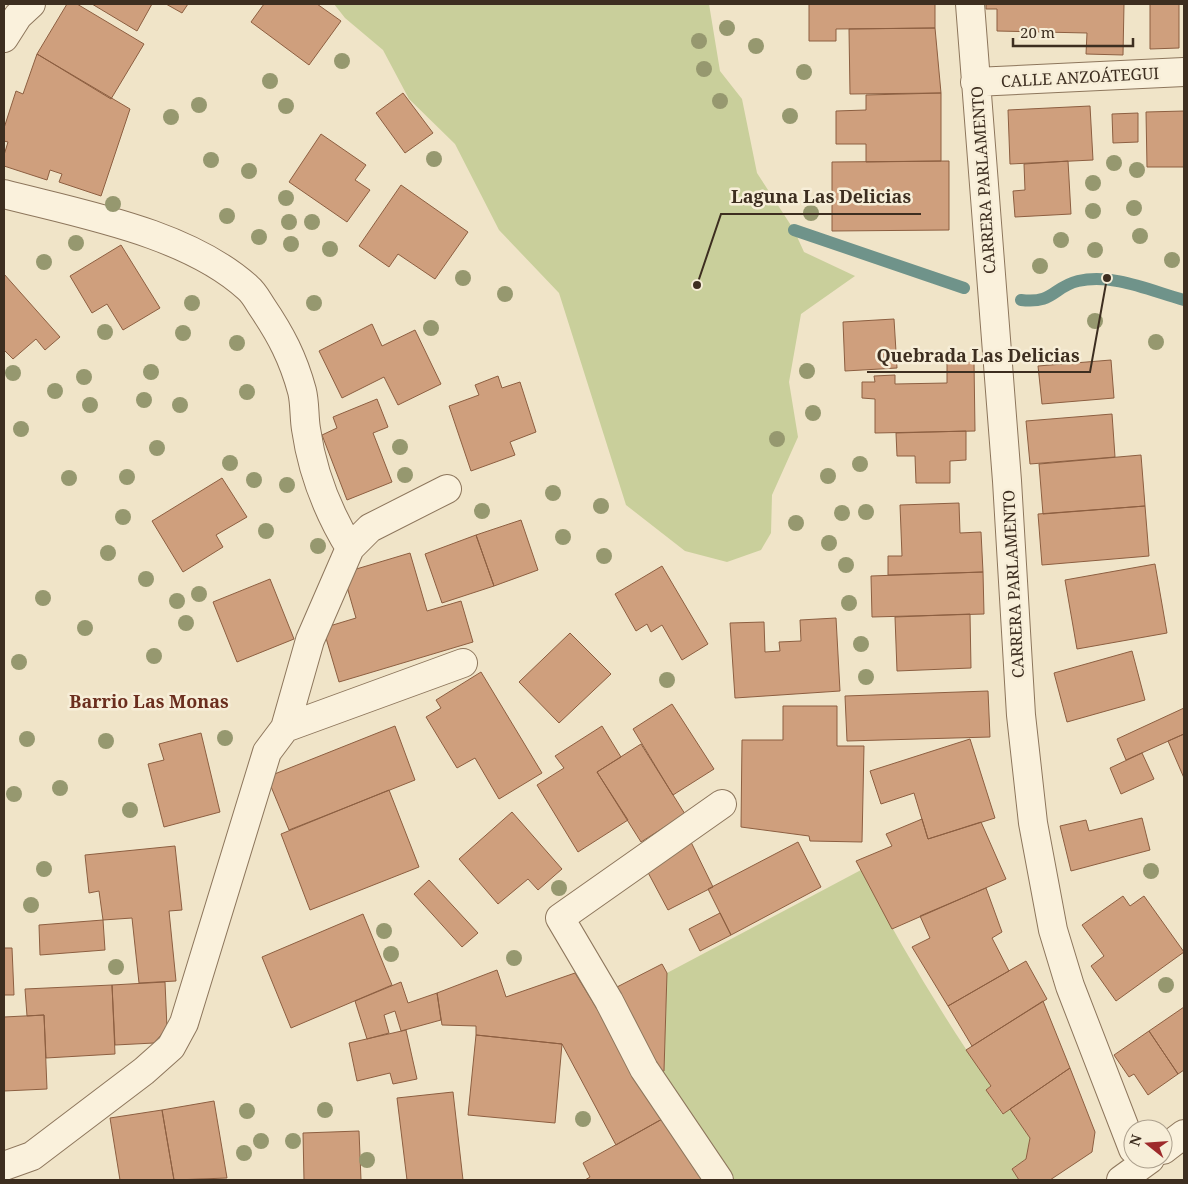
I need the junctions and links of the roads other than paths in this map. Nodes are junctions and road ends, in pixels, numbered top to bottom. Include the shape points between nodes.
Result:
1 (31, 4) edge
2 (970, 4) edge
3 (4, 38) edge
4 (1184, 72) edge
5 (975, 82) junction
6 (4, 194) edge
7 (447, 489) dead end
8 (350, 548) junction
9 (463, 663) dead end
10 (285, 728) junction
11 (722, 804) dead end
12 (1123, 1128) edge
13 (1184, 1134) edge
14 (1173, 1142) edge
15 (4, 1166) edge
16 (719, 1180) edge

1 - 3 street via 18,16
2 - 5 street, CARRERA PARLAMENTO
4 - 5 street, CALLE ANZOÁTEGUI
5 - 12 street, CARRERA PARLAMENTO via 1007,481 1021,715 1033,822 1053,930 1070,986
6 - 8 street via 112,222 179,246 220,266 250,289 291,355 302,394 314,467 332,519
7 - 8 street via 370,528
8 - 10 street via 310,640
9 - 10 street
10 - 15 street via 267,752 184,1023 171,1047 32,1156
11 - 16 street via 560,918 644,1069
13 - 14 street

